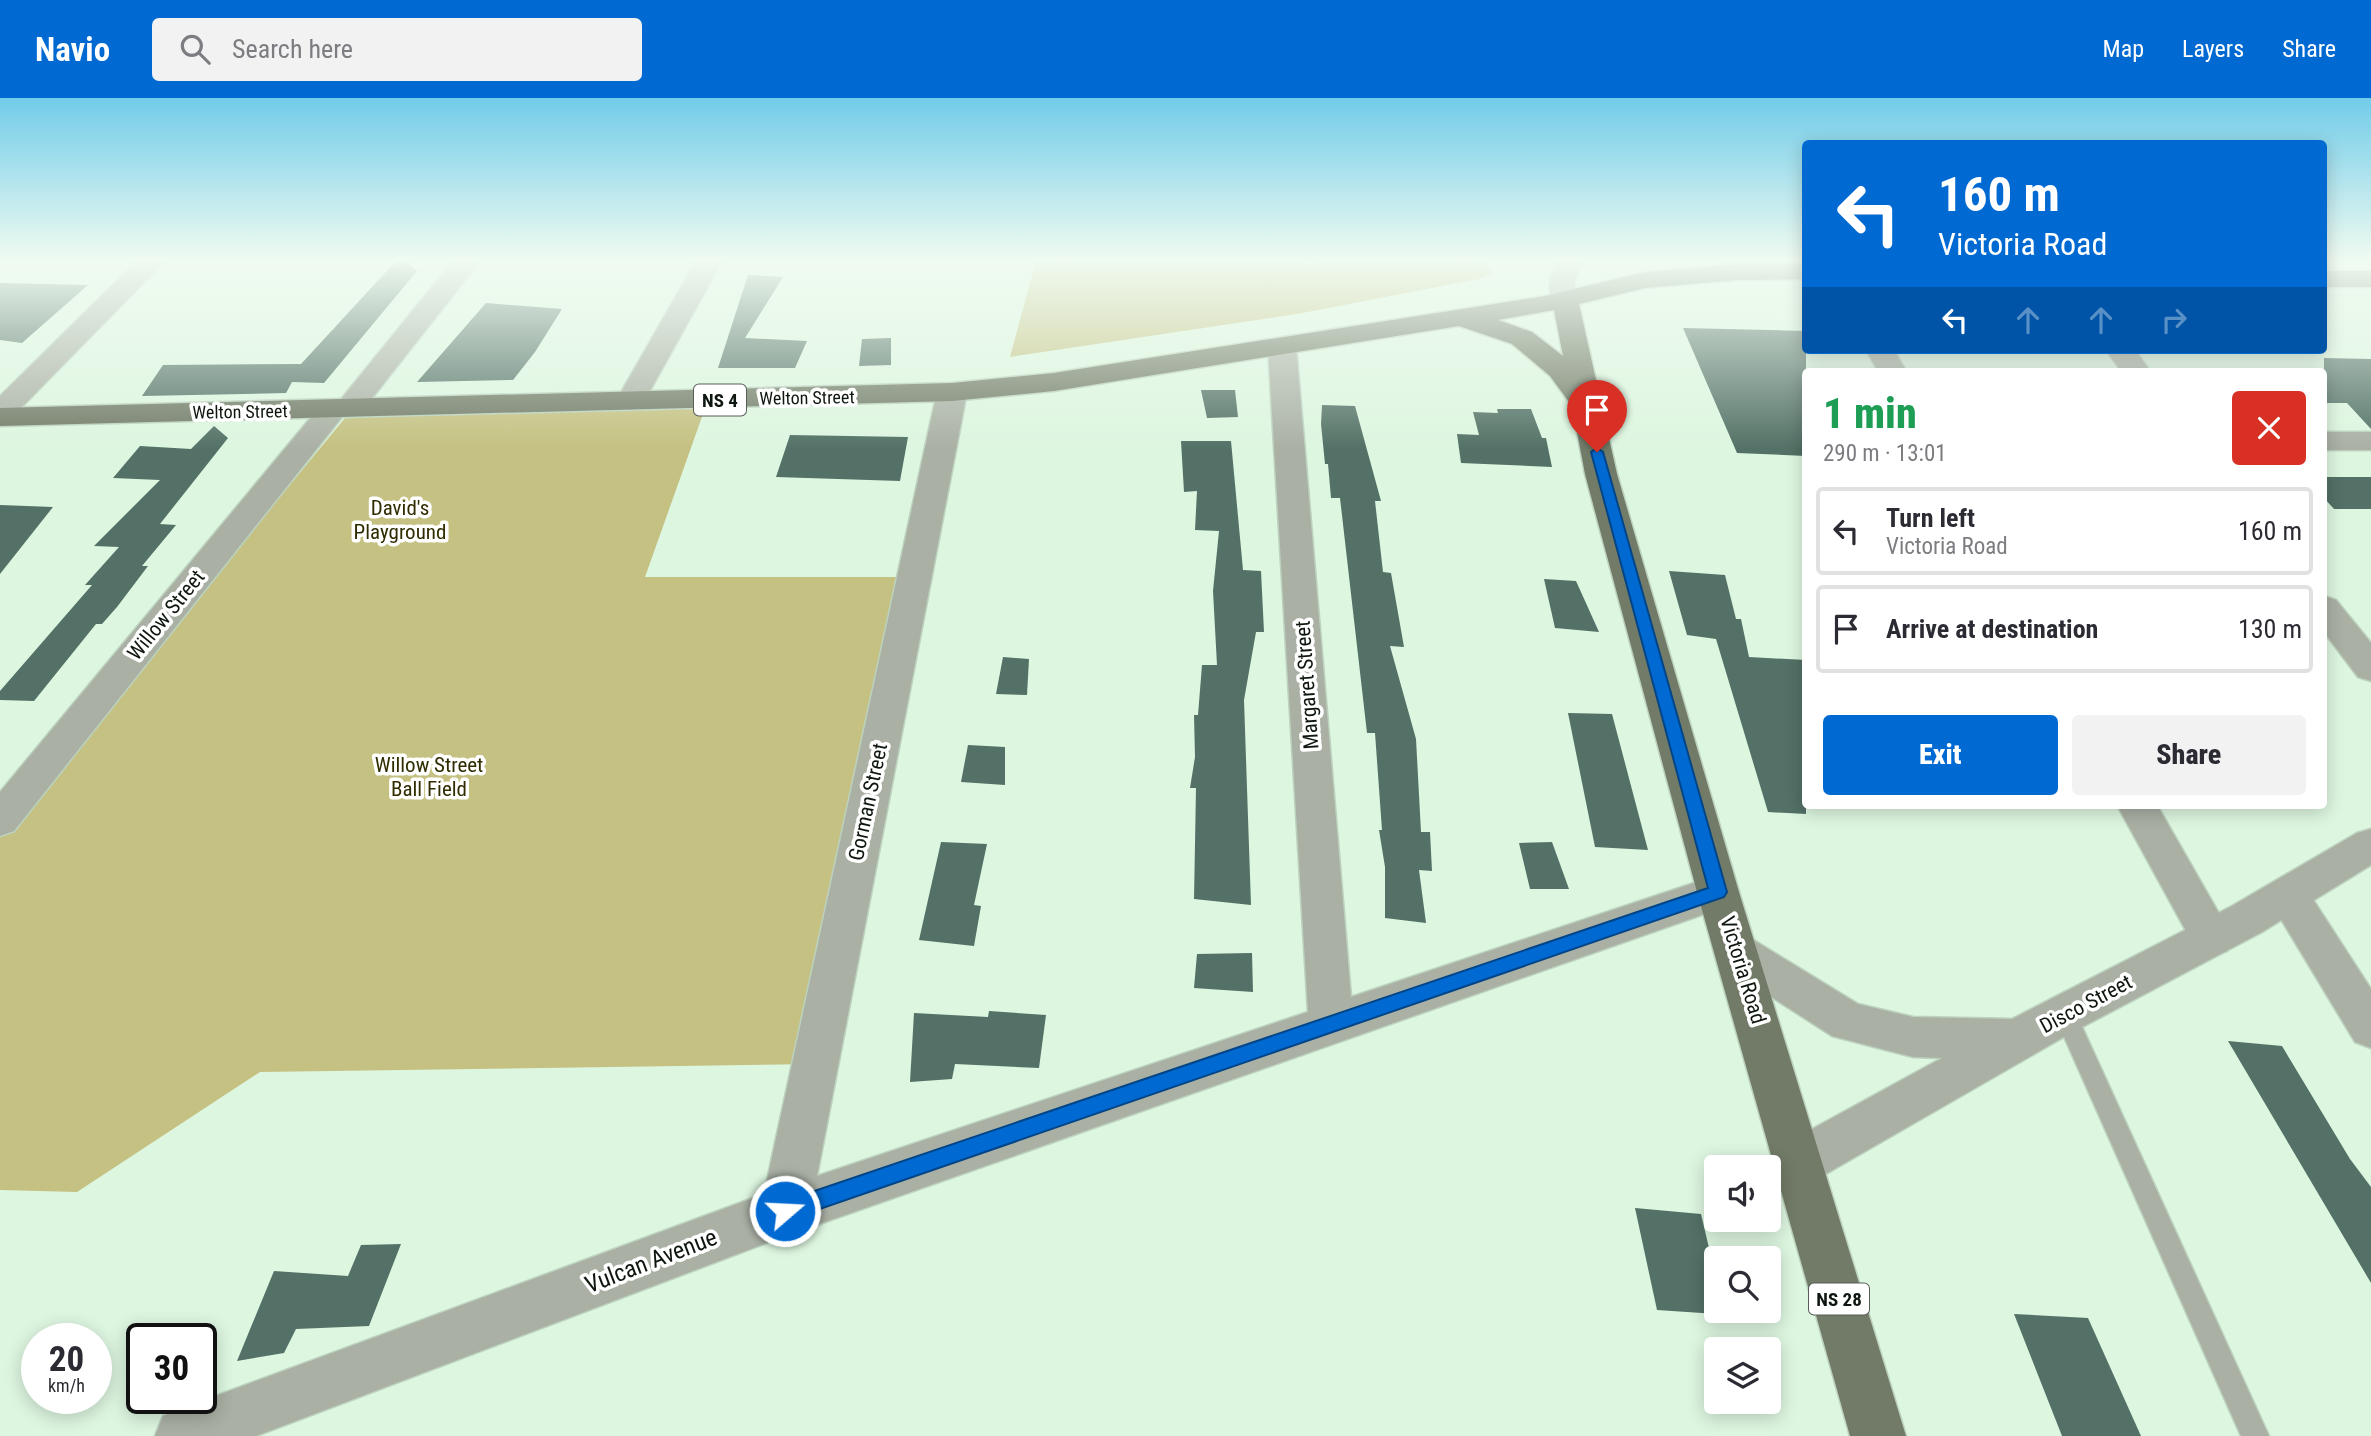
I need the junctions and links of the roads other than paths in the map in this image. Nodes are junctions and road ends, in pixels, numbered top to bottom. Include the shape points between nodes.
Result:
1 (90, 323) edge
2 (414, 323) edge
3 (674, 323) edge
4 (1415, 323) edge
5 (1475, 323) edge
6 (1570, 323) edge
7 (1282, 346) junction
8 (2123, 354) edge
9 (2134, 368) edge
10 (952, 392) junction
11 (631, 401) junction
12 (1588, 407) junction
13 (340, 410) junction
14 (0, 415) edge
15 (2327, 440) edge
16 (2371, 441) edge
17 (2327, 612) edge
18 (2371, 668) edge
19 (2139, 809) edge
20 (0, 820) edge
21 (2371, 845) edge
22 (1718, 892) junction
23 (2288, 896) junction
24 (2212, 938) junction
25 (1737, 952) junction
26 (2066, 1014) junction
27 (1331, 1024) junction
28 (2371, 1028) edge
29 (2017, 1041) junction
30 (1800, 1162) junction
31 (785, 1211) junction
32 (183, 1436) edge
33 (1878, 1436) edge
34 (2255, 1436) edge

1 - 14 street
2 - 13 street, Willow Street
3 - 11 street
4 - 7 main road, Welton Street / NS 4
5 - 12 main road via 1523,337 1548,356
6 - 12 main road, Victoria Road / NS 28
7 - 10 main road, Welton Street / NS 4 via 1054,382
7 - 27 street, Margaret Street
8 - 9 street
10 - 11 main road, Welton Street / NS 4
10 - 31 street, Gorman Street
11 - 13 main road, Welton Street / NS 4
12 - 22 main road, Victoria Road / NS 28 via 1601,474
13 - 14 main road, Welton Street / NS 4
13 - 20 street, Willow Street
15 - 16 street
17 - 18 street
19 - 24 street
21 - 23 street, Disco Street
22 - 25 main road, Victoria Road / NS 28
22 - 27 street, Vulcan Avenue
23 - 24 street, Disco Street
23 - 28 street
24 - 26 street, Disco Street
25 - 29 street via 1848,1022 1913,1037
25 - 30 main road, Victoria Road / NS 28
26 - 29 street, Disco Street
26 - 34 lane
27 - 31 street, Vulcan Avenue
29 - 30 street, Disco Street
30 - 33 main road, Victoria Road / NS 28
31 - 32 street, Vulcan Avenue

